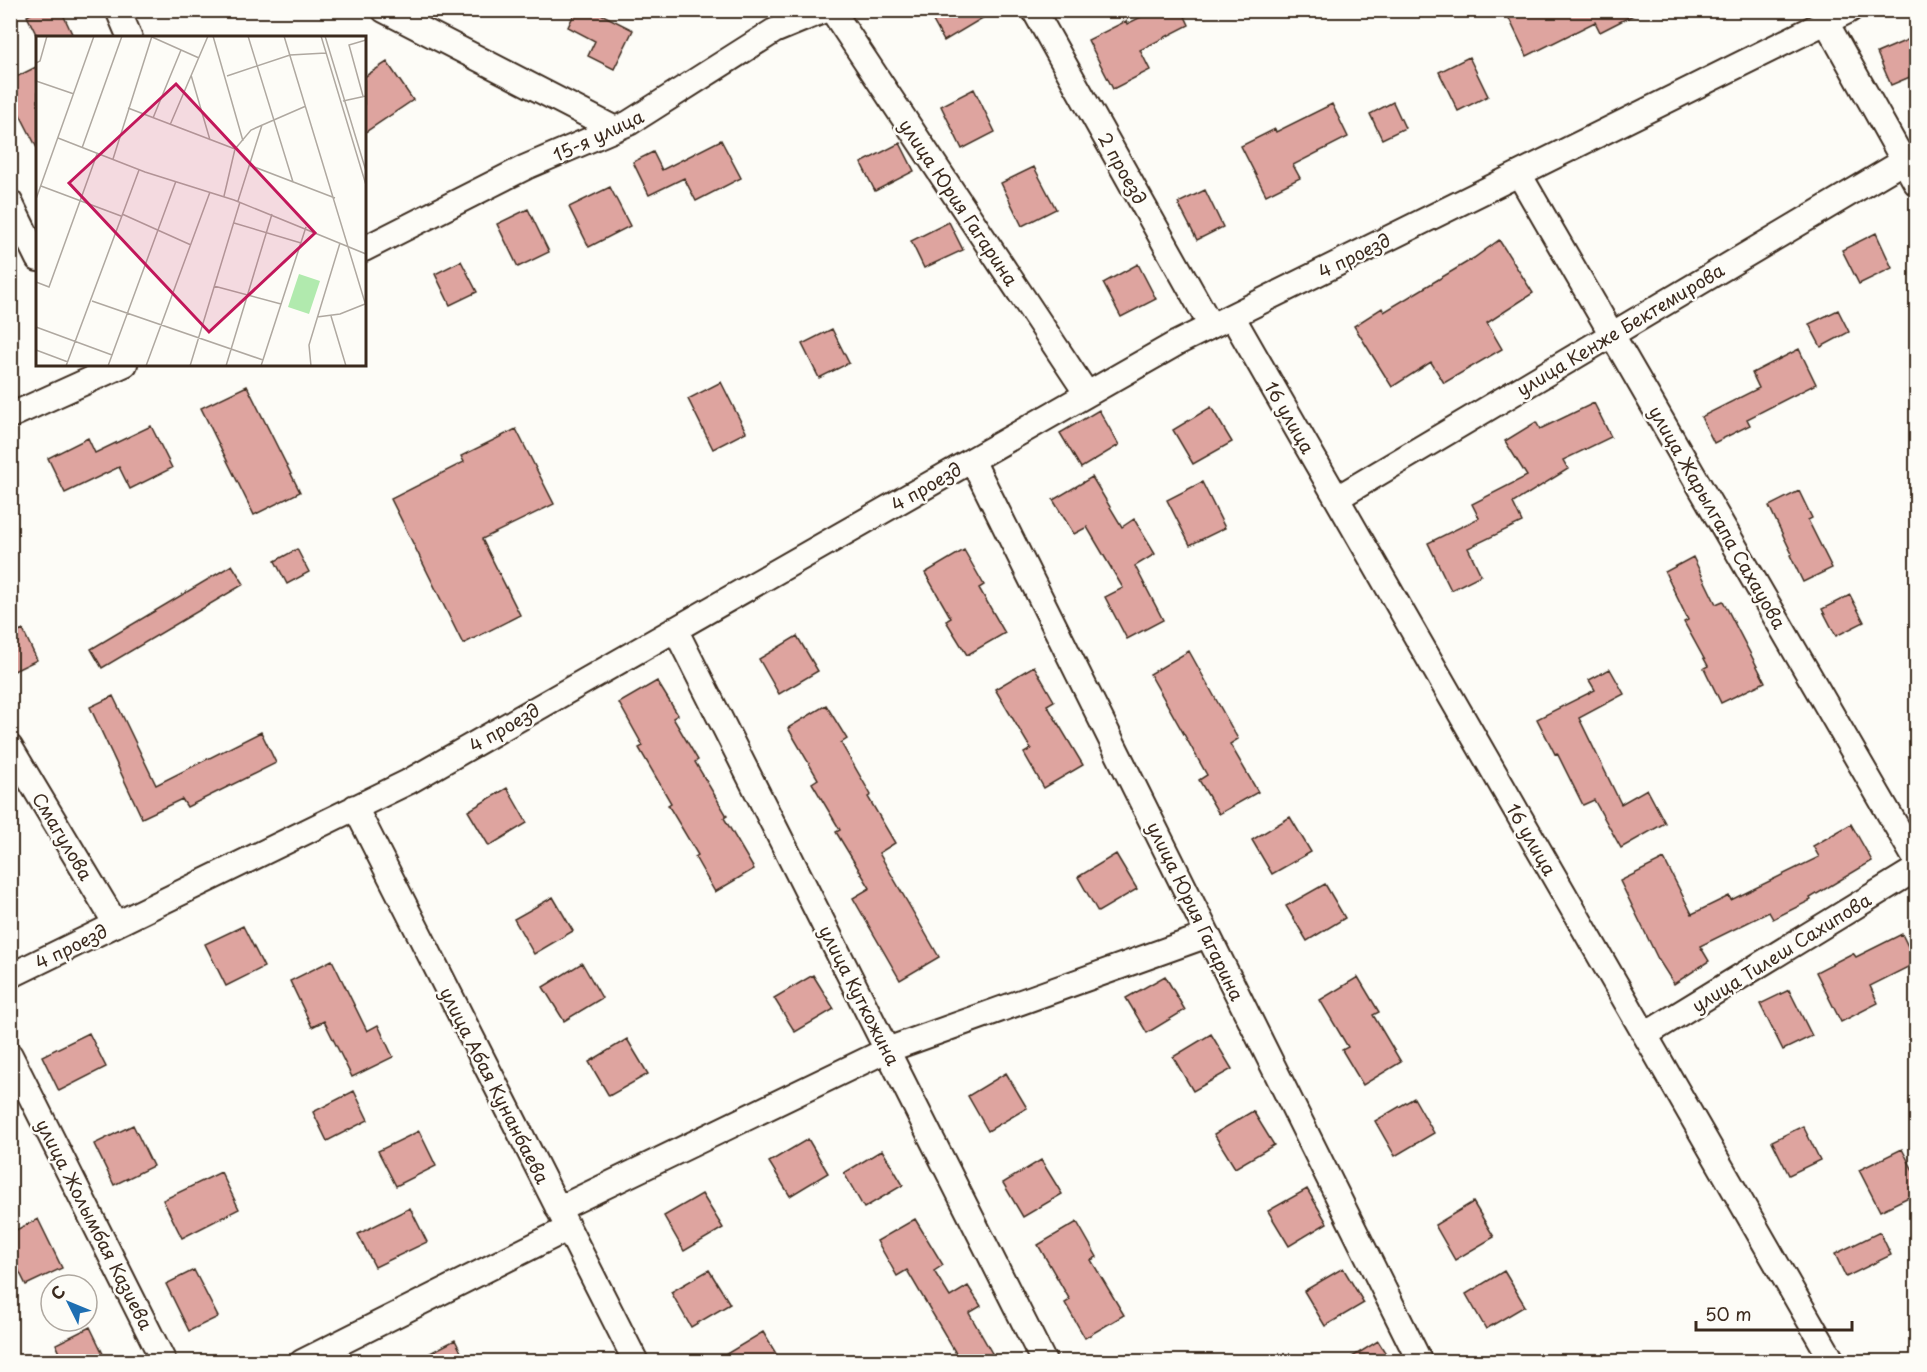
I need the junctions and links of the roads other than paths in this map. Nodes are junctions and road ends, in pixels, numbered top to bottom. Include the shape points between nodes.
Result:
1 (118, 10) edge
2 (384, 10) edge
3 (825, 10) edge
4 (832, 10) edge
5 (1850, 10) edge
6 (1043, 13) edge
7 (1826, 22) junction
8 (129, 36) edge
9 (615, 129) junction
10 (1905, 161) junction
11 (1519, 174) junction
12 (1917, 183) edge
13 (10, 202) edge
14 (366, 248) edge
15 (36, 255) edge
16 (1222, 321) junction
17 (1612, 334) junction
18 (116, 366) edge
19 (91, 372) edge
20 (1086, 394) junction
21 (10, 416) edge
22 (972, 460) junction
23 (1336, 498) junction
24 (675, 629) junction
25 (10, 747) edge
26 (355, 807) junction
27 (1917, 860) edge
28 (1917, 869) edge
29 (116, 924) junction
30 (1208, 935) junction
31 (10, 976) edge
32 (1645, 1035) junction
33 (887, 1050) junction
34 (10, 1054) edge
35 (562, 1219) junction
36 (164, 1362) edge
37 (302, 1362) edge
38 (636, 1362) edge
39 (1044, 1362) edge
40 (1420, 1362) edge
41 (1833, 1362) edge

1 - 8 street
2 - 9 street
3 - 9 street, 15-я улица via 774,31
4 - 20 street, улица Юрия Гагарина
5 - 7 street, 4 проезд
6 - 16 street, 2 проезд
7 - 10 street
7 - 11 street, 4 проезд
9 - 14 street, 15-я улица via 526,167
10 - 12 street
10 - 17 street, улица Кенже Бектемирова
11 - 16 street, 4 проезд
11 - 17 street, улица Жарылгапа Сахауова
13 - 15 street
16 - 20 street, 4 проезд
16 - 23 street, 16 улица
17 - 23 street, улица Кенже Бектемирова
17 - 27 street, улица Жарылгапа Сахауова
18 - 19 street
19 - 21 street
20 - 22 street, 4 проезд
22 - 24 street, 4 проезд
22 - 30 street, улица Юрия Гагарина
23 - 32 street, 16 улица
24 - 26 street, 4 проезд via 408,782
24 - 33 street, улица Куткожина
25 - 29 street, Смагулова
26 - 29 street, 4 проезд
26 - 35 street, улица Абая Кунанбаева
28 - 32 street, улица Тилеш Сахипова
29 - 31 street, 4 проезд
30 - 33 street
30 - 40 street, улица Юрия Гагарина
32 - 41 street, 16 улица
33 - 35 street
33 - 39 street, улица Куткожина
34 - 36 street, улица Жолымбая Казиева
35 - 37 street
35 - 38 street, улица Абая Кунанбаева

